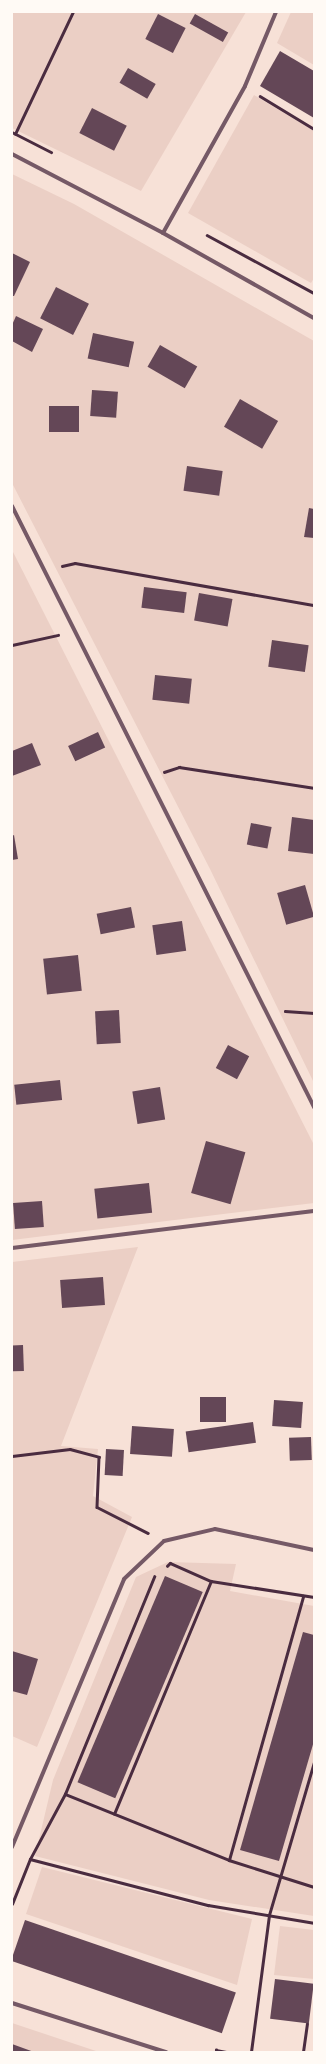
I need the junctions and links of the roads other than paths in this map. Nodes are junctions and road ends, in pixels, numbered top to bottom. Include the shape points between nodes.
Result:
1 (276, 12) edge
2 (12, 154) edge
3 (163, 233) junction
4 (314, 318) edge
5 (12, 506) edge
6 (314, 1107) edge
7 (314, 1211) edge
8 (12, 1248) edge
9 (314, 1550) edge
10 (12, 1847) edge
11 (12, 2003) edge
12 (166, 2052) edge

1 - 3 street via 244,86
2 - 3 street
3 - 4 street
5 - 6 street
7 - 8 street
9 - 10 street via 215,1529 164,1541 124,1579
11 - 12 street

